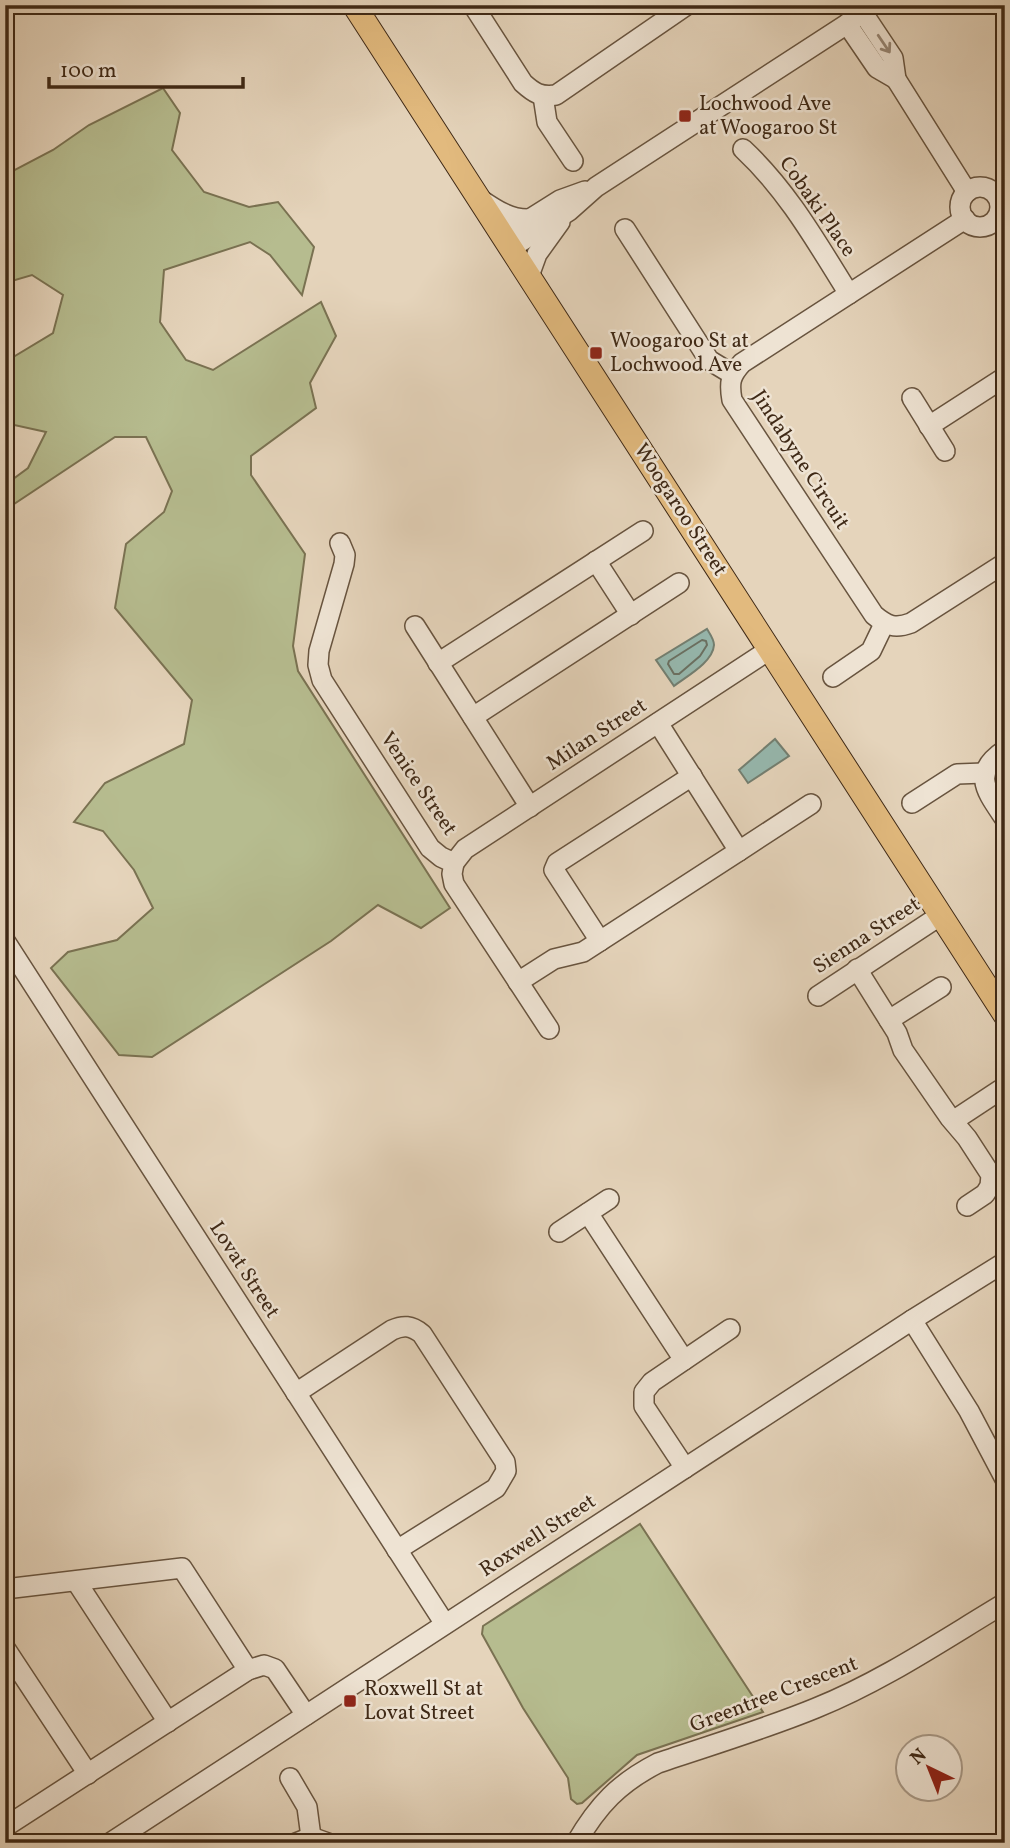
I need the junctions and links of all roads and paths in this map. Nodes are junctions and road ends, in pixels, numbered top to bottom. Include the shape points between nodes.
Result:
1 (354, 5) edge
2 (473, 5) edge
3 (687, 5) edge
4 (860, 14) edge
5 (543, 96) junction
6 (743, 149) dead end
7 (573, 161) dead end
8 (596, 187) junction
9 (1000, 191) edge
10 (967, 192) junction
11 (479, 199) junction
12 (569, 211) junction
13 (530, 219) junction
14 (965, 219) junction
15 (999, 227) edge
16 (625, 229) dead end
17 (507, 242) junction
18 (529, 276) junction
19 (849, 294) junction
20 (732, 374) junction
21 (1005, 377) edge
22 (912, 398) dead end
23 (929, 426) junction
24 (945, 450) dead end
25 (643, 531) dead end
26 (340, 542) dead end
27 (596, 561) junction
28 (1005, 563) edge
29 (679, 583) dead end
30 (631, 615) junction
31 (884, 624) junction
32 (415, 626) dead end
33 (769, 650) junction
34 (438, 663) junction
35 (833, 677) dead end
36 (473, 717) junction
37 (658, 723) junction
38 (1005, 750) edge
39 (984, 773) junction
40 (692, 776) junction
41 (912, 803) dead end
42 (811, 804) dead end
43 (530, 807) junction
44 (1005, 819) edge
45 (739, 851) junction
46 (454, 863) junction
47 (941, 915) junction
48 (5, 941) edge
49 (600, 941) junction
50 (858, 970) junction
51 (518, 982) junction
52 (941, 987) dead end
53 (818, 996) dead end
54 (1005, 1015) edge
55 (889, 1020) junction
56 (549, 1029) dead end
57 (1000, 1090) dead end
58 (953, 1121) junction
59 (995, 1162) edge
60 (609, 1199) dead end
61 (967, 1206) dead end
62 (588, 1213) junction
63 (559, 1232) dead end
64 (1000, 1262) edge
65 (912, 1320) junction
66 (730, 1329) dead end
67 (684, 1360) junction
68 (296, 1393) junction
69 (685, 1468) junction
70 (1005, 1479) edge
71 (397, 1550) junction
72 (76, 1581) junction
73 (5, 1589) edge
74 (1005, 1603) edge
75 (446, 1624) junction
76 (5, 1648) edge
77 (248, 1670) junction
78 (306, 1715) junction
79 (168, 1721) junction
80 (88, 1774) junction
81 (290, 1778) dead end
82 (6, 1826) edge
83 (136, 1836) edge
84 (312, 1841) edge
85 (110, 1843) edge
86 (576, 1843) edge

1 - 11 main road, Woogaroo Street
2 - 5 street via 523,83
3 - 5 street via 556,95
4 - 8 street
4 - 10 street via 893,58 896,79
5 - 7 street via 547,122
6 - 19 street, Cobaki Place via 791,202
8 - 12 street
8 - 13 street via 559,200
9 - 10 street via 982,187
9 - 15 street
10 - 14 street via 960,205
11 - 13 street via 506,214
11 - 17 main road, Woogaroo Street
12 - 17 street
12 - 18 street via 537,254
13 - 17 street
14 - 15 street via 978,227
14 - 19 street, Jindabyne Circuit
16 - 20 street via 709,360
17 - 18 main road, Woogaroo Street
18 - 33 main road, Woogaroo Street
19 - 20 street, Jindabyne Circuit
20 - 31 street, Jindabyne Circuit via 732,400
21 - 23 street
22 - 23 street
23 - 24 street
25 - 27 street
26 - 46 street, Venice Street via 344,564 319,651 322,680 430,848
27 - 30 street
27 - 34 street
28 - 31 street via 911,623 898,628
29 - 30 street
30 - 36 street
31 - 35 street via 871,651
32 - 34 street
33 - 37 street, Milan Street
33 - 47 main road, Woogaroo Street
34 - 36 street
36 - 43 street
37 - 40 street
37 - 43 street, Milan Street
38 - 39 street
39 - 41 street via 957,774
39 - 44 street via 985,789
40 - 45 street
40 - 49 street via 557,863 554,870
42 - 45 street
43 - 46 street, Milan Street via 465,849
45 - 49 street
46 - 51 street, Venice Street via 454,884
47 - 50 street, Sienna Street
47 - 54 main road, Woogaroo Street
48 - 68 street, Lovat Street
49 - 51 street via 583,952 554,959
50 - 53 street, Sienna Street
50 - 55 street
51 - 56 street, Venice Street
52 - 55 street
55 - 58 street via 902,1049
57 - 58 street
58 - 59 street
59 - 61 street via 985,1194
60 - 62 street
62 - 63 street
62 - 67 street
64 - 65 street, Roxwell Street
65 - 69 street, Roxwell Street
65 - 70 street
66 - 67 street
67 - 69 street via 652,1382 643,1399
68 - 71 street, Lovat Street
68 - 71 street via 400,1326 415,1328 505,1462 506,1471 496,1488
69 - 75 street, Roxwell Street
71 - 75 street, Lovat Street
72 - 73 street
72 - 77 street via 182,1568
72 - 79 street
74 - 86 street, Greentree Crescent via 851,1692 635,1775 592,1816
75 - 78 street, Roxwell Street
76 - 80 street
77 - 78 street via 264,1665 275,1669
77 - 79 street
78 - 83 street, Roxwell Street
79 - 80 street
80 - 82 street
81 - 84 street via 307,1807
83 - 85 street, Roxwell Street

